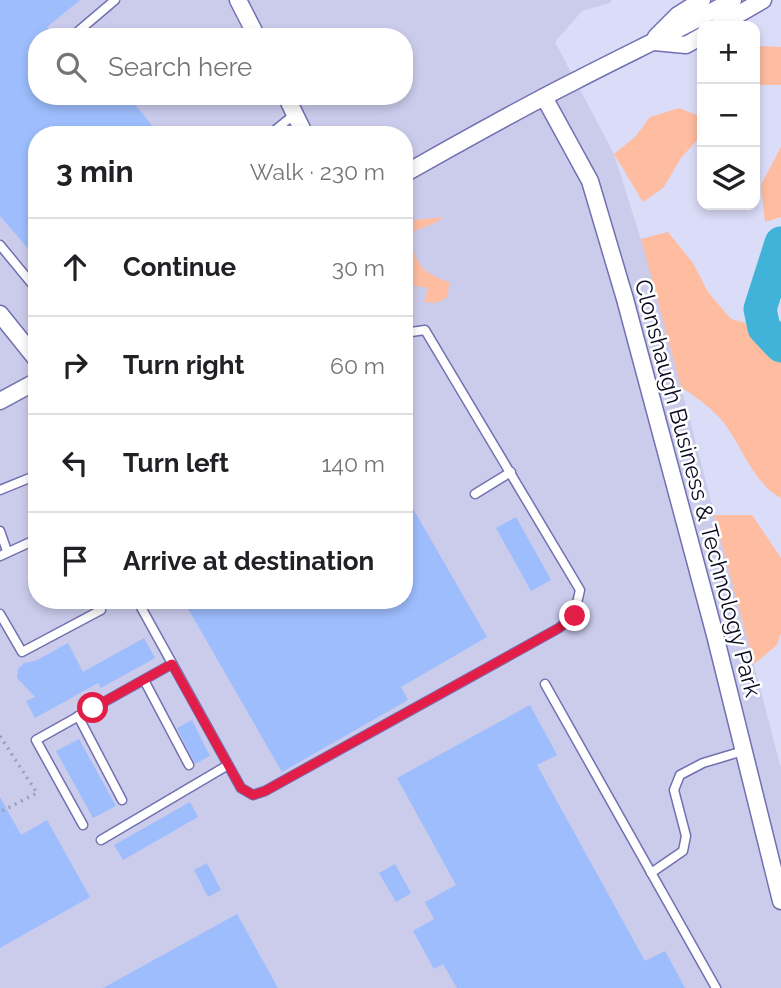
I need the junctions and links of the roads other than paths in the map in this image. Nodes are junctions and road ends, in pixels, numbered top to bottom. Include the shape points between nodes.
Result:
1 (116, 0) edge
2 (239, 0) edge
3 (702, 0) edge
4 (733, 0) edge
5 (763, 0) edge
6 (727, 21) edge
7 (82, 28) edge
8 (253, 28) edge
9 (697, 39) edge
10 (652, 42) junction
11 (544, 97) junction
12 (290, 105) edge
13 (295, 114) junction
14 (280, 126) edge
15 (301, 126) edge
16 (413, 168) edge
17 (0, 245) edge
18 (28, 279) edge
19 (0, 314) edge
20 (413, 332) edge
21 (28, 349) edge
22 (28, 386) edge
23 (0, 401) edge
24 (511, 472) junction
25 (28, 479) edge
26 (0, 490) edge
27 (475, 494) dead end
28 (0, 531) edge
29 (28, 543) edge
30 (4, 554) edge
31 (100, 609) edge
32 (142, 609) edge
33 (0, 614) edge
34 (172, 664) junction
35 (144, 680) junction
36 (545, 684) dead end
37 (78, 716) junction
38 (743, 751) junction
39 (189, 765) dead end
40 (228, 765) junction
41 (122, 800) dead end
42 (83, 825) dead end
43 (101, 839) dead end
44 (651, 873) junction
45 (781, 901) edge
46 (716, 988) edge

1 - 7 lane
2 - 8 street
3 - 10 street via 678,15
4 - 10 street
5 - 6 street
9 - 10 street via 686,45
10 - 11 street
11 - 16 street
11 - 38 street, Clonshaugh Business & Technology Park via 590,181 650,386
12 - 13 street
13 - 14 lane
13 - 15 street
17 - 18 lane
19 - 21 street
20 - 24 lane via 425,330
22 - 23 street
24 - 27 lane
24 - 40 lane via 580,590 575,616 265,791 253,795 241,788
25 - 26 lane
28 - 30 lane
29 - 30 lane
31 - 33 lane via 22,652
32 - 34 lane
34 - 35 lane
34 - 40 lane
35 - 37 lane
35 - 39 lane
36 - 44 lane
37 - 41 lane
37 - 42 lane via 36,740
38 - 44 lane via 703,762 680,775 674,790 686,836 683,851
38 - 45 street, Clonshaugh Business & Technology Park
40 - 43 lane
44 - 46 lane

